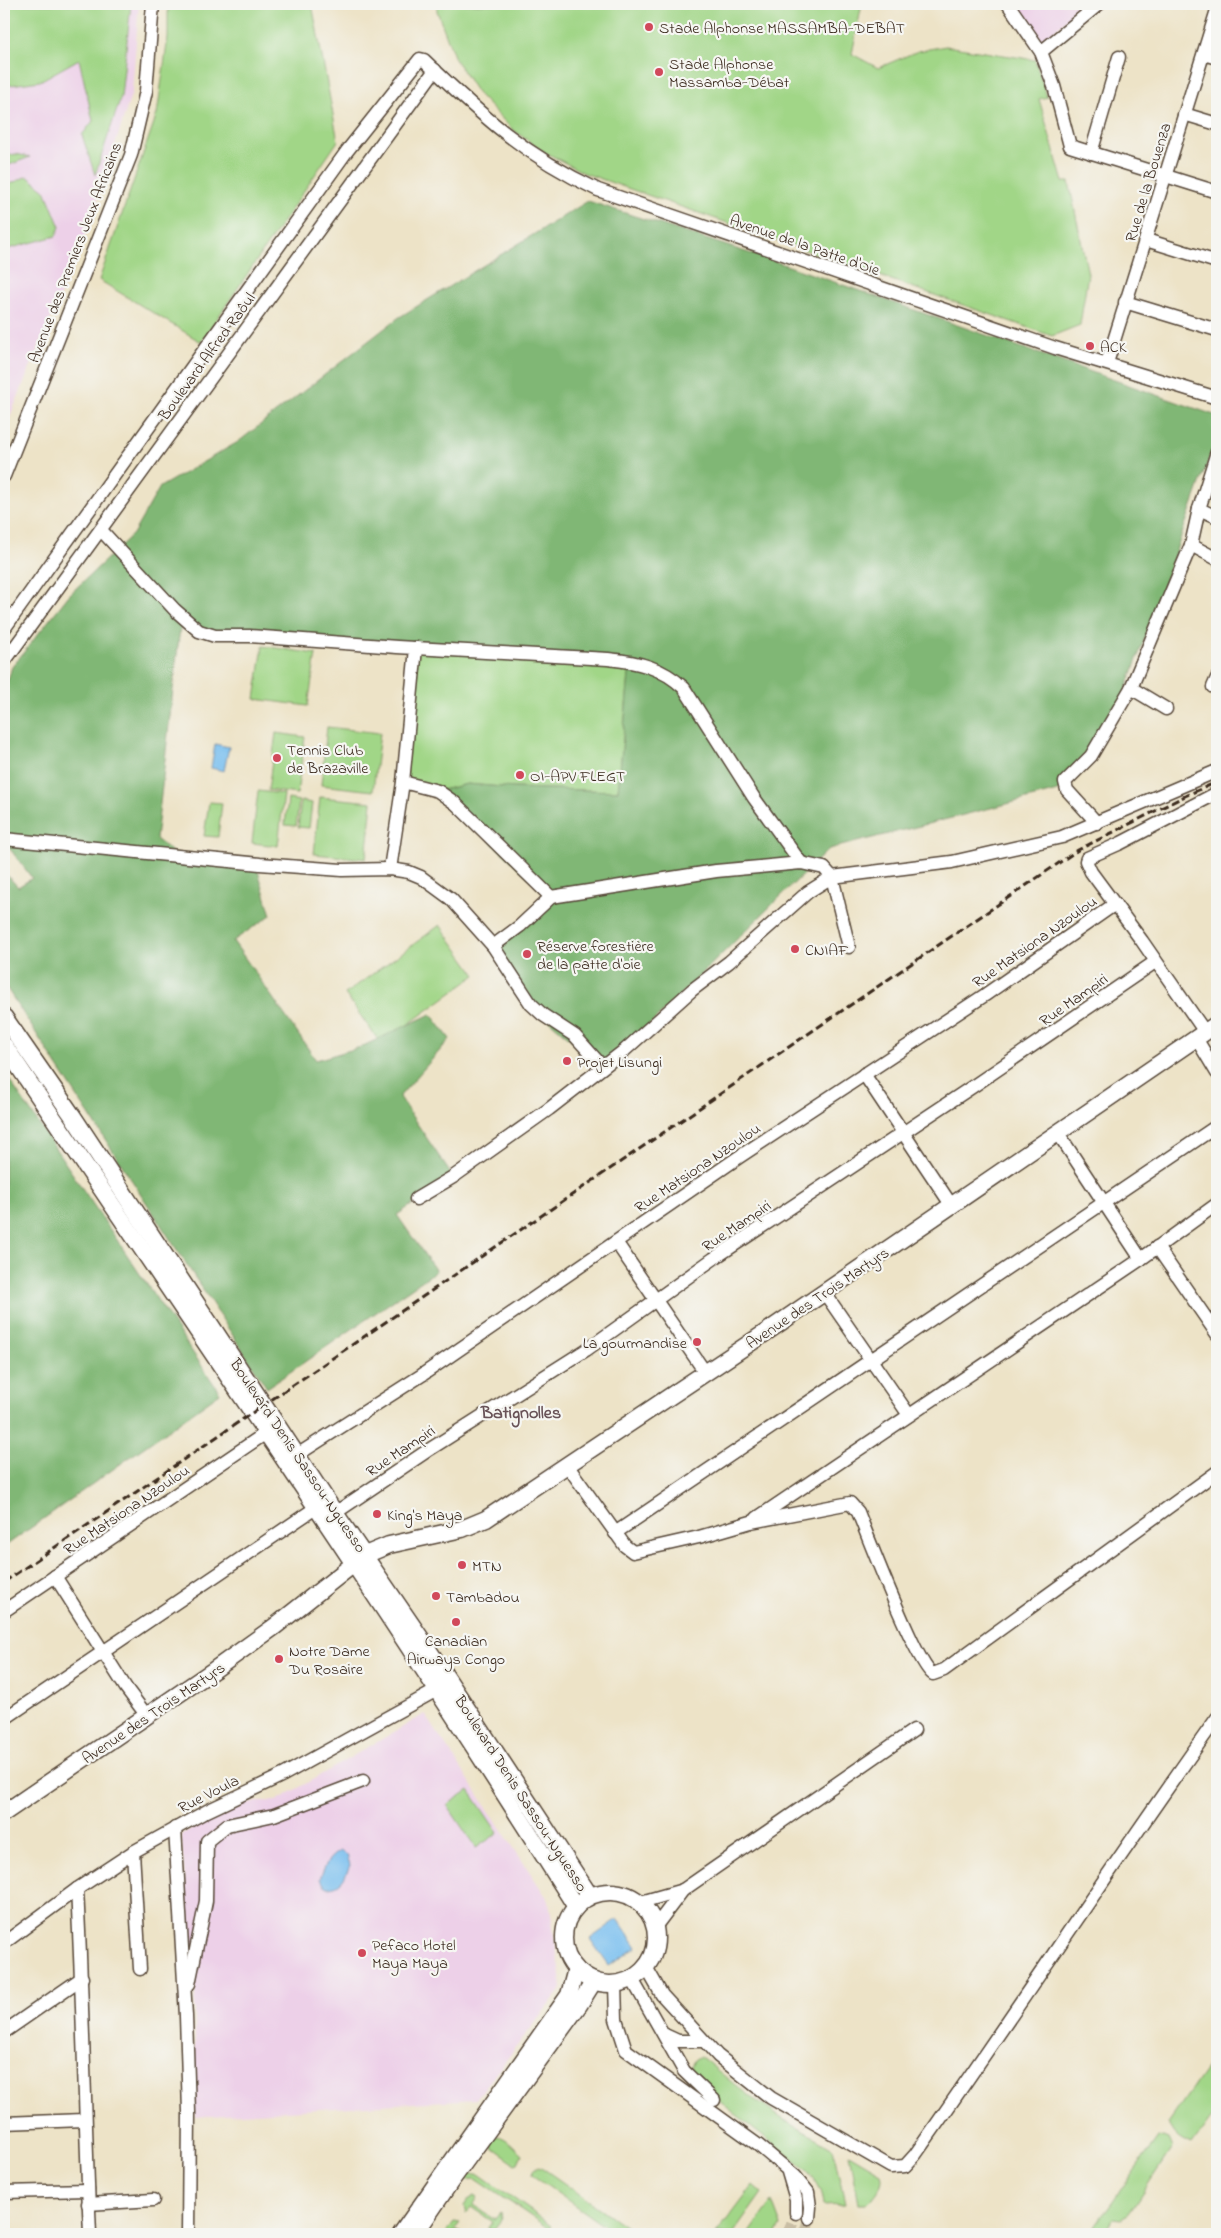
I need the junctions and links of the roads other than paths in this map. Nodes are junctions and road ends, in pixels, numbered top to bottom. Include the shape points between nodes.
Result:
1 (153, 4) edge
2 (1008, 4) edge
3 (1098, 4) edge
4 (1217, 10) edge
5 (1042, 52) junction
6 (1204, 54) junction
7 (1118, 57) dead end
8 (1217, 58) edge
9 (418, 62) joint
10 (435, 70) junction
11 (1184, 114) junction
12 (1217, 124) edge
13 (1091, 153) junction
14 (1166, 176) junction
15 (1217, 192) edge
16 (1146, 240) junction
17 (1217, 262) edge
18 (1125, 302) junction
19 (1217, 330) edge
20 (1107, 363) junction
21 (1217, 398) edge
22 (1217, 452) edge
23 (4, 476) edge
24 (1199, 509) junction
25 (1217, 517) edge
26 (101, 530) junction
27 (1191, 545) junction
28 (1217, 559) edge
29 (4, 629) edge
30 (416, 648) junction
31 (4, 662) edge
32 (1131, 688) junction
33 (1166, 709) dead end
34 (1217, 771) edge
35 (402, 782) junction
36 (1217, 793) edge
37 (1097, 823) junction
38 (4, 839) edge
39 (801, 863) junction
40 (390, 869) junction
41 (832, 877) junction
42 (551, 897) junction
43 (1116, 904) junction
44 (493, 946) junction
45 (849, 947) dead end
46 (1155, 962) junction
47 (4, 1017) edge
48 (1206, 1032) edge
49 (4, 1045) edge
50 (602, 1066) junction
51 (1217, 1073) edge
52 (864, 1074) junction
53 (1217, 1126) edge
54 (904, 1132) junction
55 (1058, 1133) junction
56 (416, 1199) dead end
57 (1104, 1202) junction
58 (1217, 1204) edge
59 (952, 1206) junction
60 (616, 1242) junction
61 (1157, 1247) junction
62 (1141, 1259) junction
63 (824, 1292) junction
64 (656, 1299) junction
65 (1217, 1334) edge
66 (871, 1359) junction
67 (705, 1372) junction
68 (909, 1414) junction
69 (266, 1433) junction
70 (297, 1455) junction
71 (567, 1465) junction
72 (1217, 1472) edge
73 (317, 1507) junction
74 (335, 1513) junction
75 (751, 1522) junction
76 (615, 1533) junction
77 (353, 1538) junction
78 (397, 1544) junction
79 (362, 1563) junction
80 (55, 1576) junction
81 (4, 1611) edge
82 (103, 1652) junction
83 (437, 1690) junction
84 (147, 1716) junction
85 (1217, 1718) edge
86 (4, 1720) edge
87 (914, 1730) dead end
88 (364, 1780) dead end
89 (4, 1813) edge
90 (175, 1828) junction
91 (133, 1852) junction
92 (77, 1889) junction
93 (683, 1890) junction
94 (590, 1896) junction
95 (641, 1902) junction
96 (576, 1907) junction
97 (655, 1927) junction
98 (4, 1943) edge
99 (646, 1967) junction
100 (576, 1969) junction
101 (140, 1970) dead end
102 (82, 1978) junction
103 (632, 1978) junction
104 (594, 1981) junction
105 (615, 1984) junction
106 (185, 2003) junction
107 (4, 2032) edge
108 (665, 2035) junction
109 (704, 2041) junction
110 (714, 2100) dead end
111 (84, 2120) junction
112 (4, 2123) edge
113 (787, 2168) junction
114 (88, 2190) junction
115 (4, 2192) edge
116 (153, 2200) dead end
117 (88, 2204) junction
118 (796, 2213) tunnel mouth
119 (809, 2218) tunnel mouth
120 (90, 2234) edge
121 (188, 2234) edge
122 (401, 2234) edge
123 (415, 2234) edge

1 - 23 street, Avenue des Premiers Jeux Africains via 146,91 131,155
2 - 5 street
3 - 5 street
4 - 6 street, Rue de la Bouenza
5 - 13 street via 1070,146
6 - 8 street
6 - 11 street, Rue de la Bouenza
7 - 13 street
9 - 10 street, Avenue de la Patte d'Oie via 424,60
9 - 29 street, Boulevard Alfred Raôul via 341,159
10 - 20 street, Avenue de la Patte d'Oie via 470,105 526,150 562,173 598,190
10 - 26 street, Boulevard Alfred Raôul
11 - 12 street
11 - 14 street, Rue de la Bouenza
13 - 14 street
14 - 15 street
14 - 16 street, Rue de la Bouenza
16 - 17 street
16 - 18 street, Rue de la Bouenza
18 - 19 street
18 - 20 street, Rue de la Bouenza
20 - 21 street, Avenue de la Patte d'Oie
22 - 24 street
24 - 25 street
24 - 27 street
26 - 30 street via 175,610 199,631 215,636
26 - 31 street, Boulevard Alfred Raôul
27 - 28 street
27 - 32 street
30 - 35 street
30 - 39 street via 632,661 672,676 684,688 754,798
32 - 33 street
32 - 37 street via 1091,756 1065,782 1067,790
34 - 37 street
35 - 40 street
35 - 42 street via 438,791 455,803
36 - 43 street via 1121,844 1087,858 1086,864
37 - 41 street via 1062,837 952,862
38 - 40 street via 260,864 342,870
39 - 41 street via 824,868
39 - 42 street via 716,871
40 - 44 street via 409,872 436,886
41 - 45 street
41 - 50 street via 808,892 625,1050
42 - 44 street
43 - 46 street
43 - 52 street, Rue Matsiona Nzoulou via 986,995
44 - 50 street via 531,1004 575,1036
46 - 48 street
46 - 54 street, Rue Mampiri
47 - 70 main road, Boulevard Denis Sassou-Nguesso
48 - 51 street
48 - 55 main road, Avenue des Trois Martyrs
49 - 69 main road, Boulevard Denis Sassou-Nguesso
50 - 56 street via 453,1177
52 - 54 street
52 - 60 street, Rue Matsiona Nzoulou
53 - 57 street
54 - 59 street
54 - 64 street, Rue Mampiri
55 - 57 street
55 - 59 main road, Avenue des Trois Martyrs
57 - 62 street
57 - 66 street
58 - 61 street
59 - 63 main road, Avenue des Trois Martyrs
60 - 64 street
60 - 70 street, Rue Matsiona Nzoulou via 422,1375
61 - 62 street
61 - 65 street
62 - 68 street
63 - 66 street
63 - 67 main road, Avenue des Trois Martyrs
64 - 67 street
64 - 74 street, Rue Mampiri via 586,1350
66 - 68 street
66 - 76 street
67 - 71 main road, Avenue des Trois Martyrs
68 - 75 street
69 - 73 main road, Boulevard Denis Sassou-Nguesso
69 - 80 street, Rue Matsiona Nzoulou
70 - 74 main road, Boulevard Denis Sassou-Nguesso
71 - 76 street
71 - 78 main road, Avenue des Trois Martyrs via 473,1525
72 - 75 street via 944,1670 933,1674 925,1667 907,1630 855,1507 844,1503
73 - 79 main road, Boulevard Denis Sassou-Nguesso
73 - 82 street
74 - 77 main road, Boulevard Denis Sassou-Nguesso
75 - 76 street via 633,1552
77 - 78 main road via 371,1544
77 - 79 main road, Boulevard Denis Sassou-Nguesso
78 - 79 main road, Avenue des Trois Martyrs
79 - 83 main road, Boulevard Denis Sassou-Nguesso
79 - 84 main road, Avenue des Trois Martyrs
79 - 94 main road, Boulevard Denis Sassou-Nguesso
80 - 81 street, Rue Matsiona Nzoulou
80 - 82 street
82 - 84 street
82 - 86 street
83 - 90 street, Rue Voula via 284,1776
83 - 96 main road, Boulevard Denis Sassou-Nguesso
84 - 89 main road, Avenue des Trois Martyrs
85 - 109 street via 905,2166 891,2167 778,2103 718,2056
87 - 93 street
88 - 106 street via 274,1815 227,1824 207,1840 206,1901
90 - 91 street, Rue Voula
90 - 106 street
91 - 92 street, Rue Voula
91 - 101 street
92 - 98 street, Rue Voula
92 - 102 street
93 - 95 street
93 - 97 street
94 - 95 main road via 607,1892 625,1894
94 - 96 main road
95 - 97 main road via 652,1916
96 - 100 main road via 564,1935 566,1953
97 - 99 main road via 655,1951
99 - 103 main road
99 - 109 street via 662,1995
100 - 104 main road
100 - 122 main road via 569,1995
102 - 107 street
102 - 111 street
103 - 105 main road
103 - 108 street
104 - 105 main road
104 - 123 main road
105 - 113 street via 616,2018 626,2050
106 - 121 street via 189,2112
108 - 109 street via 678,2041
108 - 110 street via 684,2071
111 - 112 street
111 - 114 street
113 - 118 street via 796,2199
113 - 119 street via 808,2192
114 - 115 street
114 - 117 street
116 - 117 street
117 - 120 street

